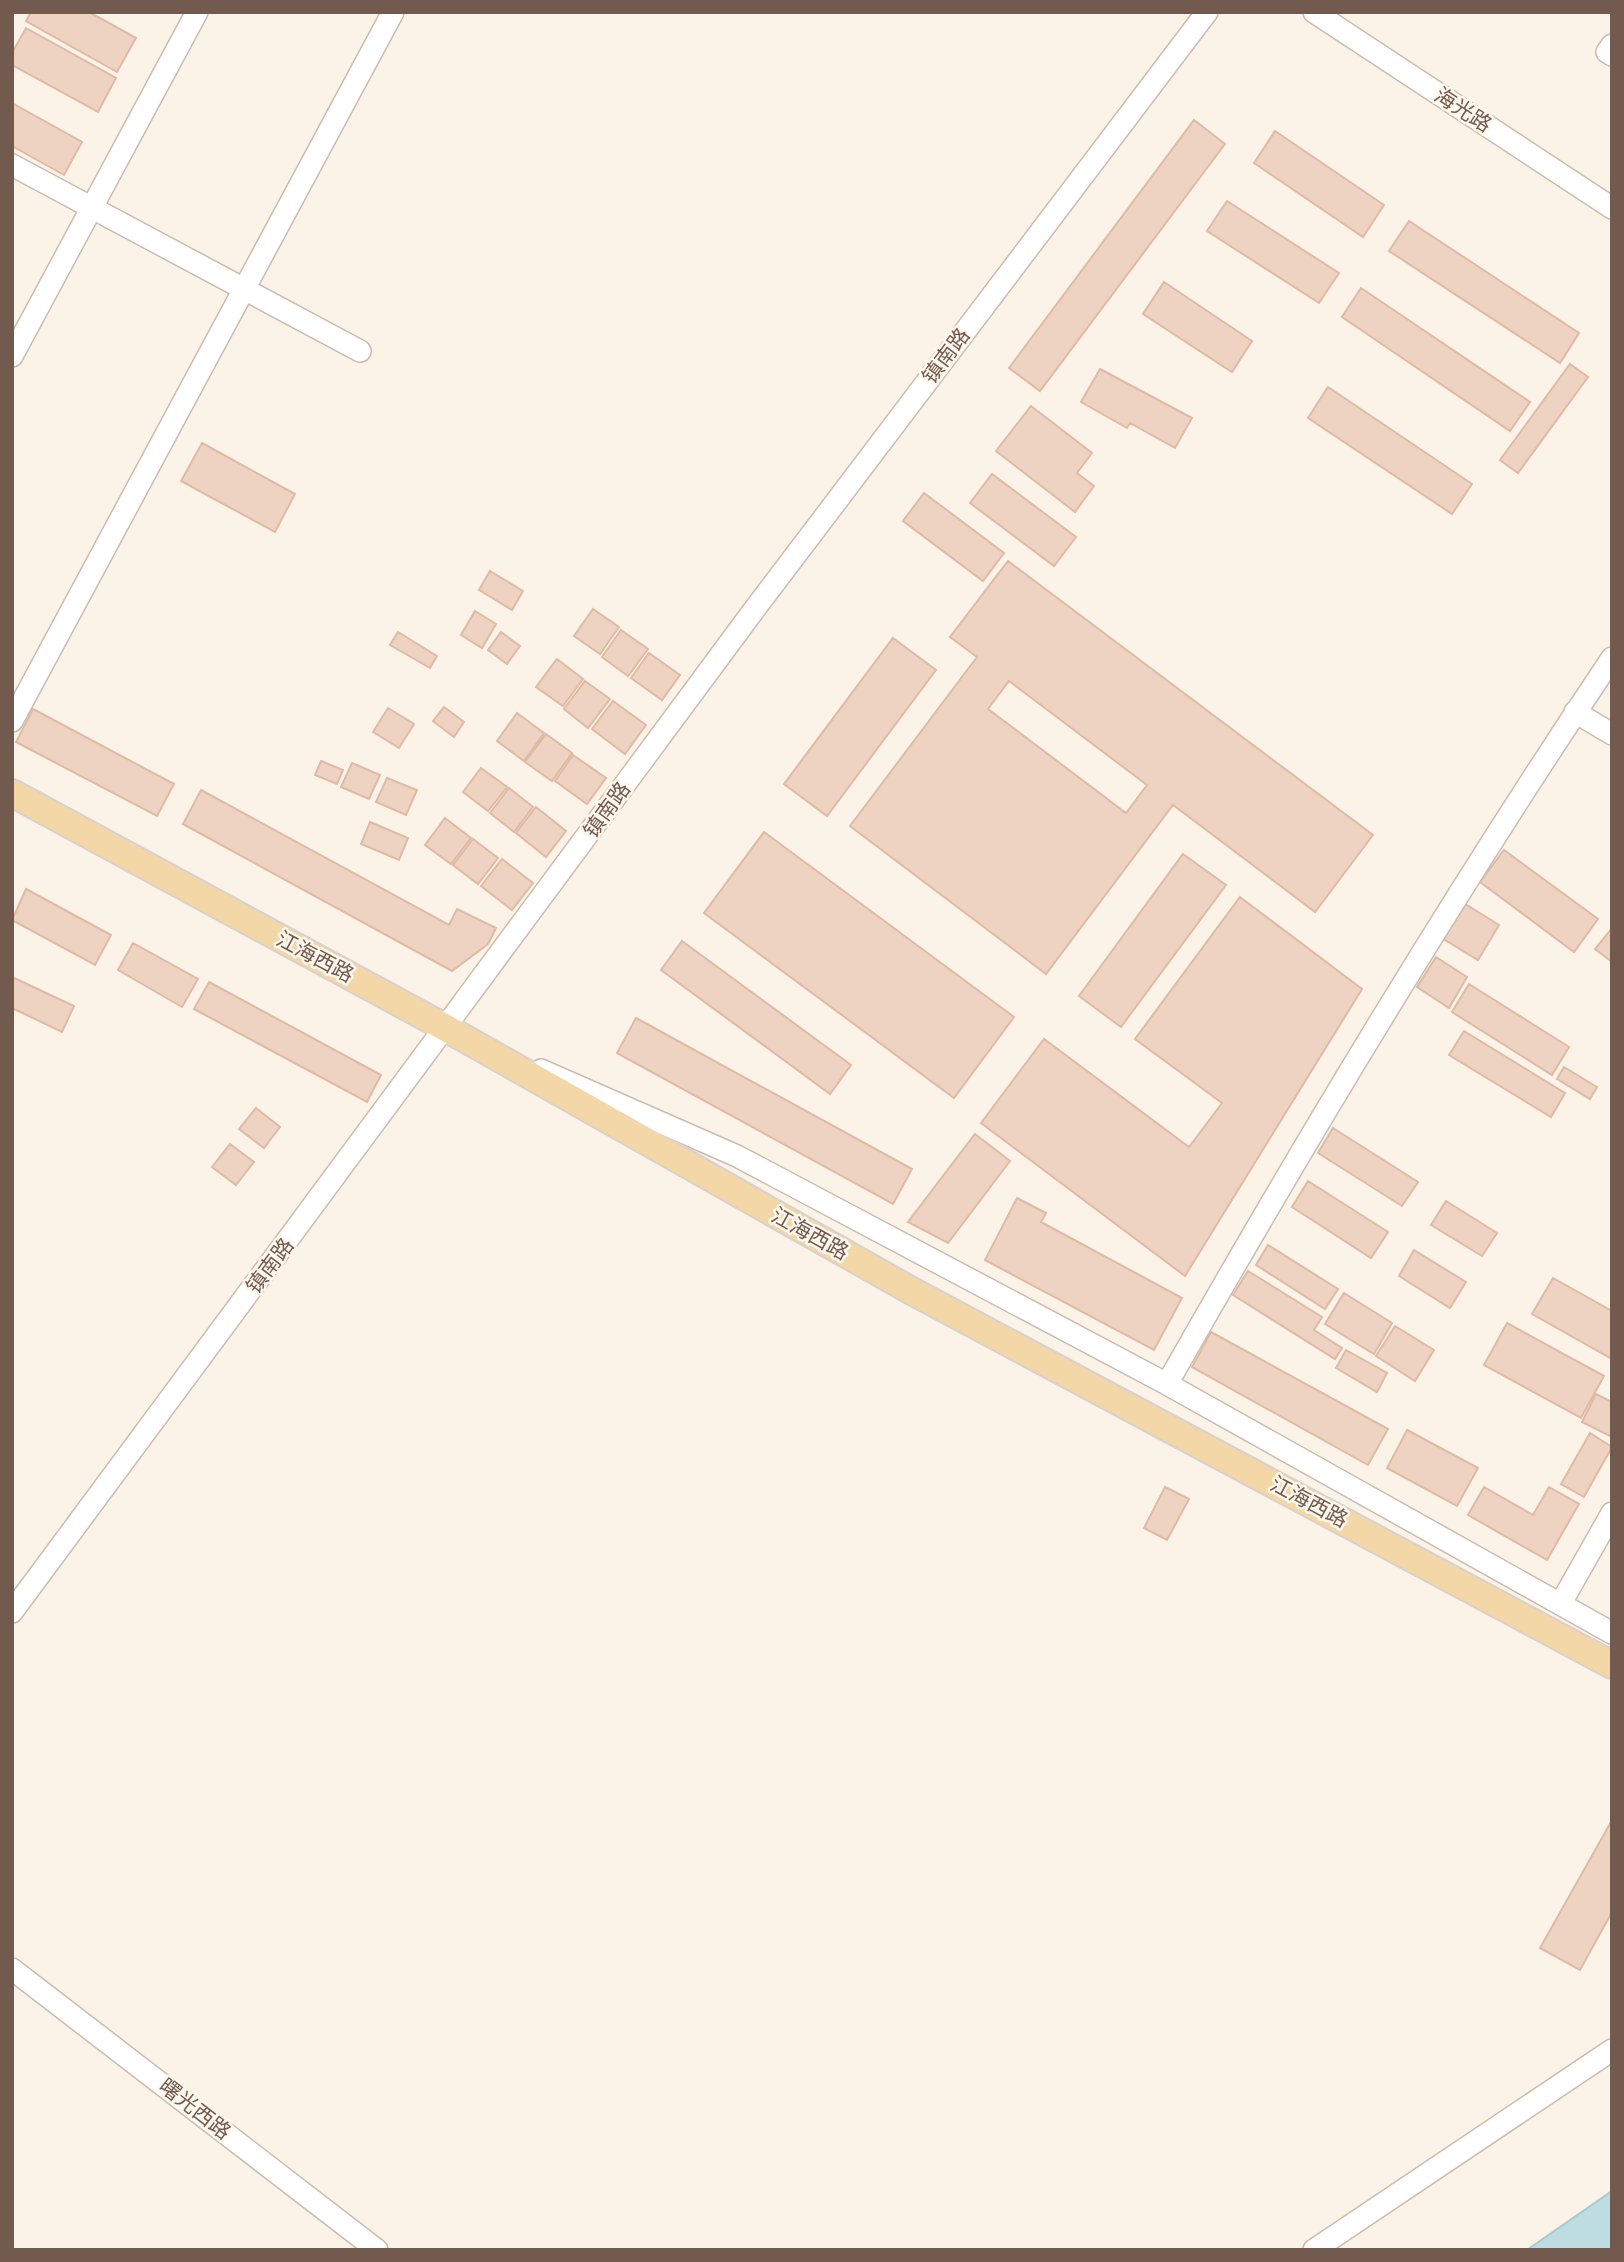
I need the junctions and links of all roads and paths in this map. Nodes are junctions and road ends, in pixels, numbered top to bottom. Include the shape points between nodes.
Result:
1 (197, 12) edge
2 (393, 12) edge
3 (1207, 12) edge
4 (1314, 12) edge
5 (1612, 44) edge
6 (1612, 55) edge
7 (12, 165) edge
8 (93, 208) junction
9 (1612, 208) edge
10 (244, 289) junction
11 (360, 351) dead end
12 (12, 356) edge
13 (1612, 658) edge
14 (1575, 712) junction
15 (12, 721) edge
16 (1612, 734) edge
17 (12, 793) edge
18 (446, 1028) junction
19 (1167, 1384) junction
20 (1612, 1513) edge
21 (1561, 1603) junction
22 (12, 1612) edge
23 (1612, 1633) edge
24 (1612, 1665) edge
25 (12, 1969) edge
26 (1612, 2050) edge
27 (377, 2250) edge
28 (1314, 2250) edge

1 - 8 street
2 - 10 street
3 - 18 street, 镇南路 via 751,614
4 - 9 street, 海光路
5 - 6 street via 1608,52
7 - 8 street
8 - 10 street
8 - 12 street
10 - 11 street
10 - 15 street
13 - 14 street
14 - 16 street
14 - 19 street via 1286,1173
17 - 18 main road, 江海西路
18 - 19 street via 737,1156
18 - 22 street, 镇南路
18 - 24 main road, 江海西路 via 910,1290
19 - 21 street
20 - 21 street
21 - 23 street
25 - 27 street, 曙光西路
26 - 28 street

